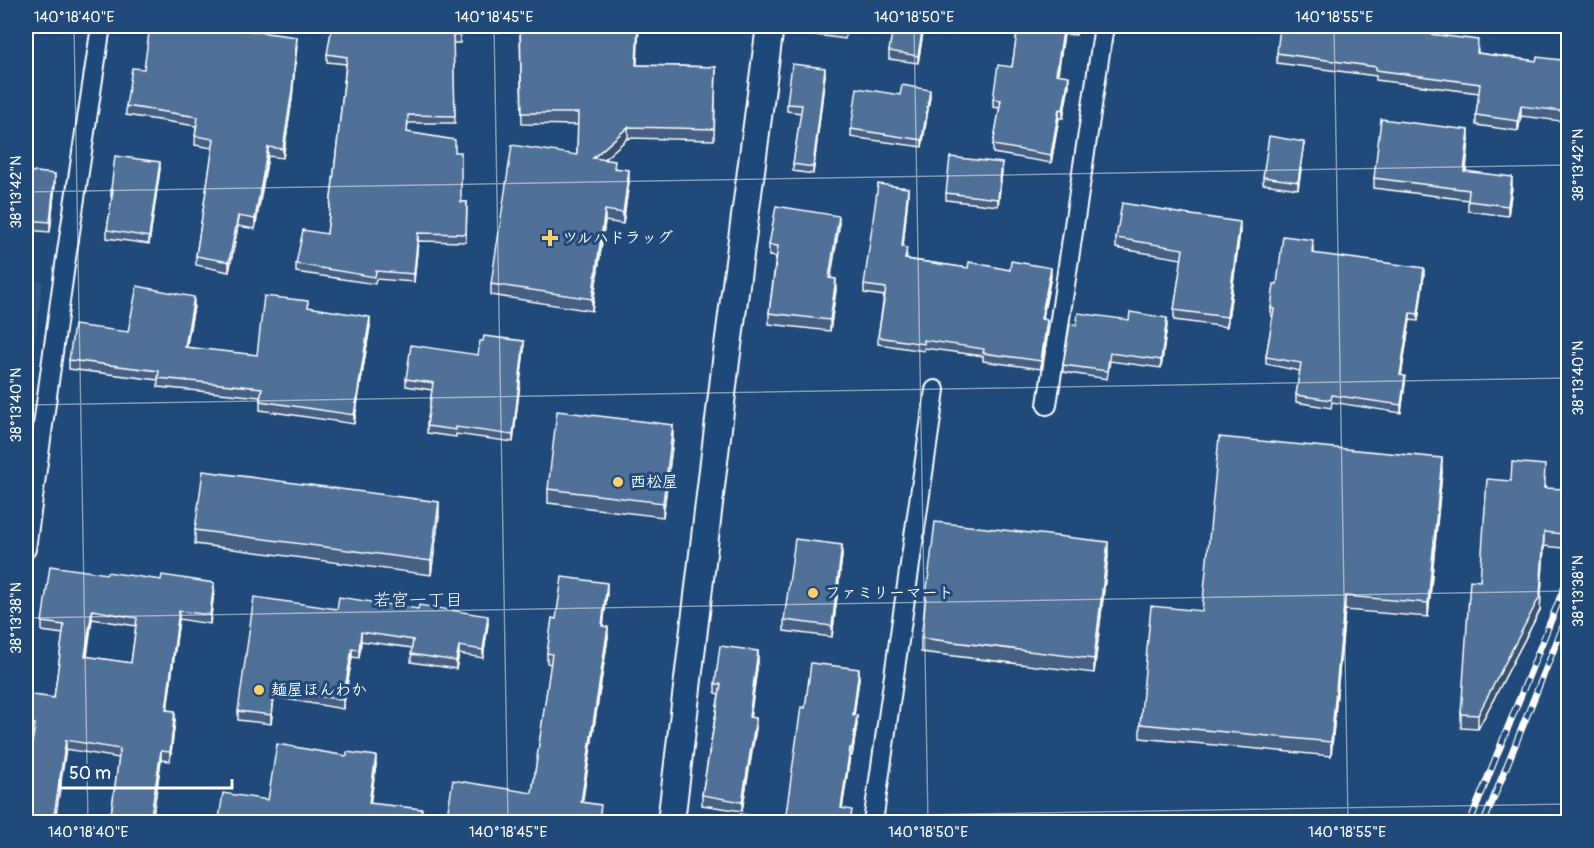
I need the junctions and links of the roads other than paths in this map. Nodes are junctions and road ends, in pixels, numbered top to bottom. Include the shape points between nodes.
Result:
1 (101, 26) edge
2 (770, 26) edge
3 (1104, 26) edge
4 (934, 390) dead end
5 (1047, 405) dead end
6 (26, 549) edge
7 (671, 822) edge
8 (873, 822) edge

1 - 6 street
2 - 7 street
3 - 5 street
4 - 8 street

